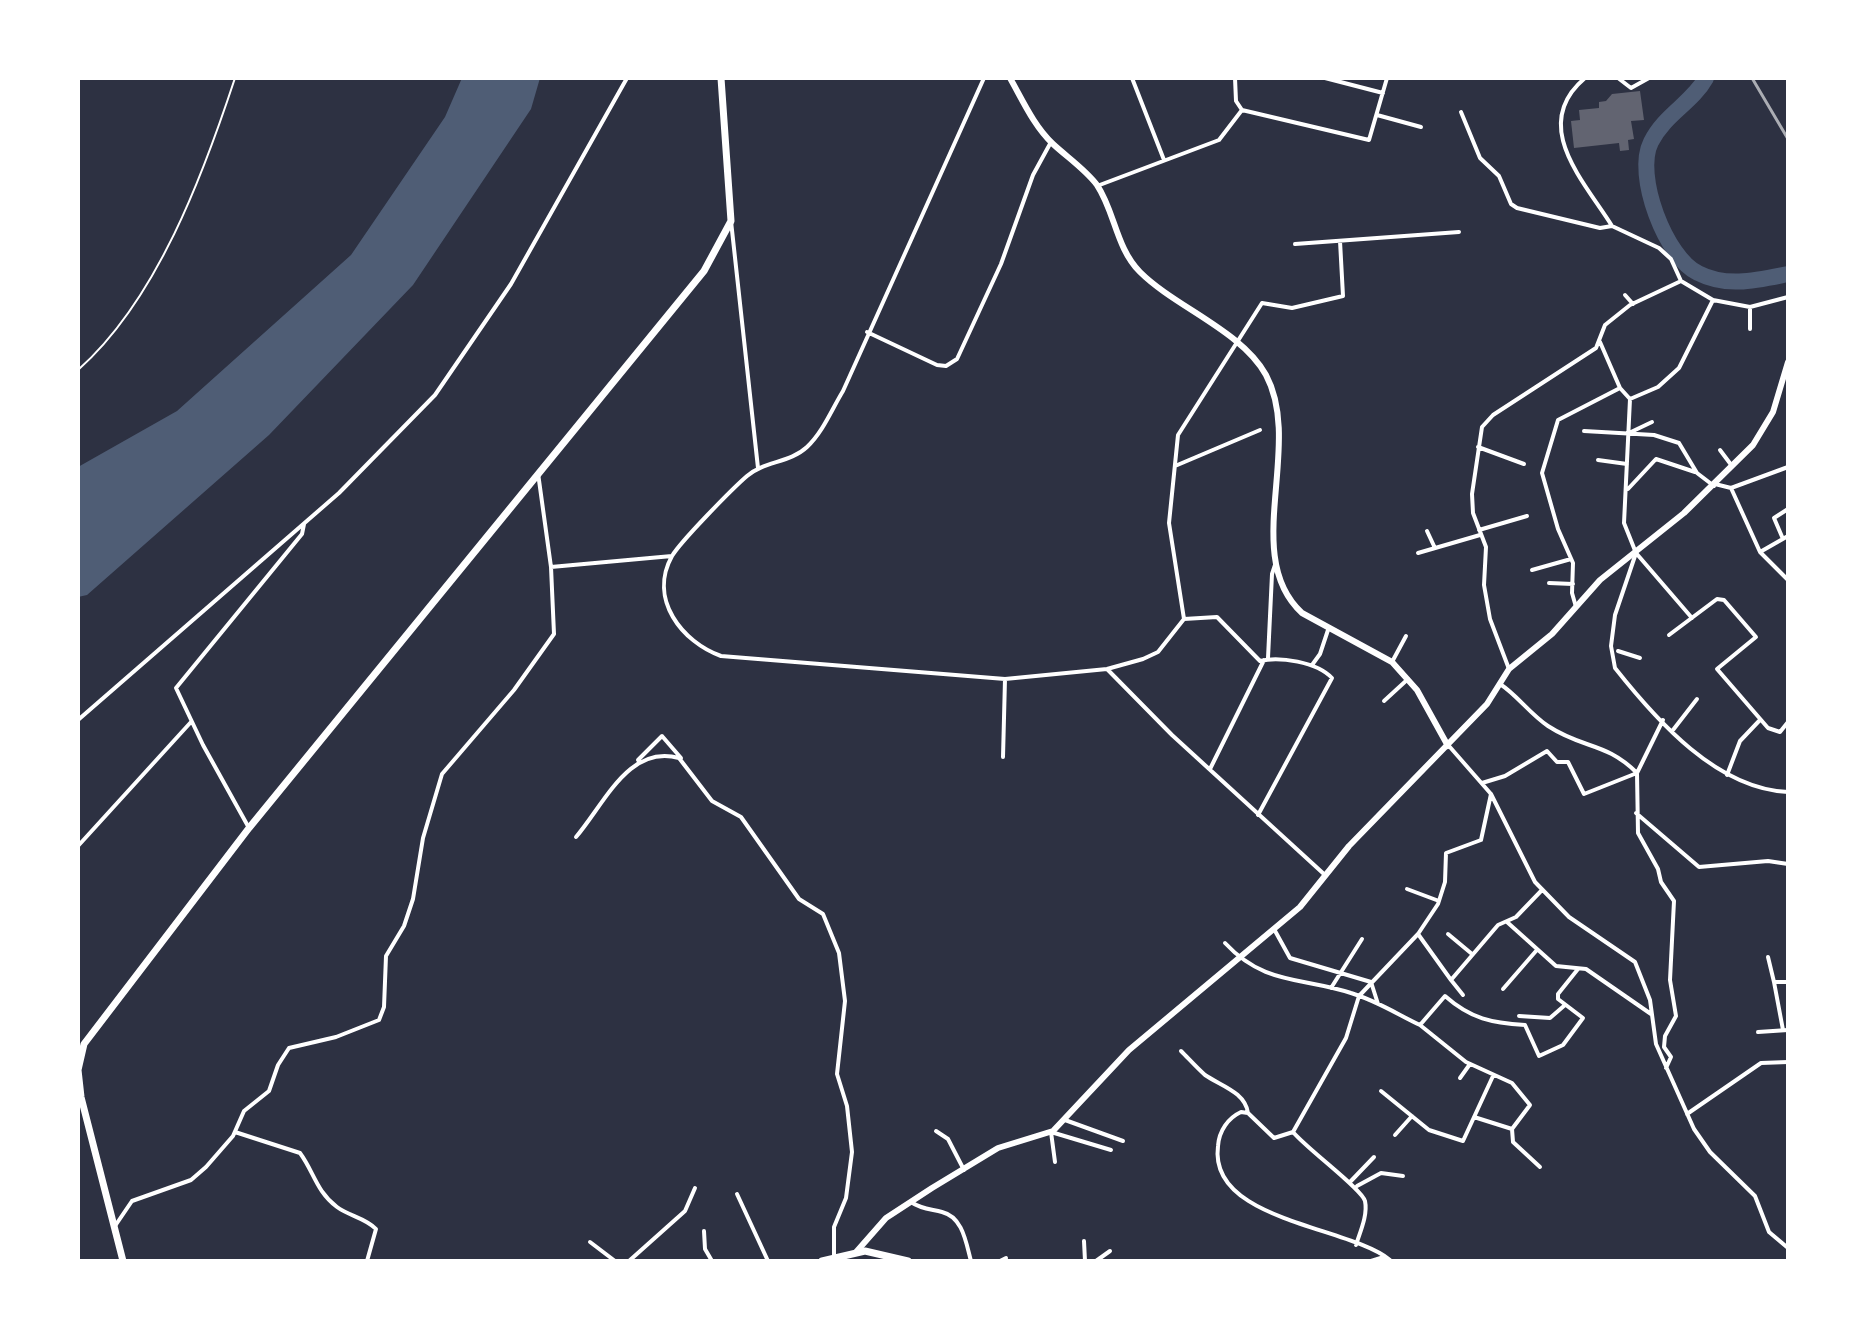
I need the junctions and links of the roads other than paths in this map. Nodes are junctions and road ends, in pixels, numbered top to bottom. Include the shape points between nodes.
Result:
1 (627, 78) edge
2 (721, 78) edge
3 (984, 78) edge
4 (1010, 78) edge
5 (1132, 78) edge
6 (1235, 78) edge
7 (1325, 78) edge
8 (1387, 78) edge
9 (1585, 78) edge
10 (1618, 78) edge
11 (1649, 78) edge
12 (1383, 93) junction
13 (1242, 110) junction
14 (1461, 112) dead end
15 (1376, 115) junction
16 (1421, 127) dead end
17 (1051, 142) junction
18 (1164, 160) junction
19 (1097, 186) junction
20 (731, 221) junction
21 (1612, 226) junction
22 (1459, 232) dead end
23 (1340, 241) junction
24 (1295, 244) dead end
25 (1681, 281) junction
26 (1625, 295) dead end
27 (1788, 297) edge
28 (1713, 300) junction
29 (1633, 304) junction
30 (1750, 307) junction
31 (1750, 329) dead end
32 (867, 332) junction
33 (1600, 342) junction
34 (1237, 343) junction
35 (1788, 362) edge
36 (1620, 388) junction
37 (1630, 399) junction
38 (1652, 422) dead end
39 (1260, 430) dead end
40 (1584, 431) dead end
41 (1629, 433) junction
42 (1478, 447) junction
43 (1720, 450) dead end
44 (1598, 460) dead end
45 (1524, 464) dead end
46 (1628, 464) junction
47 (1175, 466) junction
48 (1732, 466) junction
49 (1788, 467) edge
50 (758, 468) junction
51 (538, 473) junction
52 (1697, 473) junction
53 (1715, 485) junction
54 (1731, 488) junction
55 (1626, 491) junction
56 (1788, 509) edge
57 (1527, 516) dead end
58 (304, 522) junction
59 (1427, 531) dead end
60 (1480, 532) junction
61 (1785, 537) edge
62 (1434, 546) junction
63 (1760, 552) junction
64 (1418, 553) dead end
65 (1636, 553) junction
66 (672, 556) junction
67 (1571, 559) junction
68 (1277, 561) junction
69 (551, 567) junction
70 (1532, 570) dead end
71 (1788, 580) edge
72 (1549, 583) dead end
73 (1573, 584) junction
74 (1576, 607) junction
75 (1692, 618) junction
76 (1184, 619) junction
77 (1329, 627) junction
78 (1669, 635) dead end
79 (1406, 636) dead end
80 (1618, 651) dead end
81 (1640, 658) dead end
82 (1266, 659) junction
83 (1392, 662) junction
84 (1311, 665) junction
85 (1107, 669) junction
86 (1509, 669) junction
87 (1005, 679) junction
88 (1408, 679) junction
89 (1498, 683) junction
90 (1697, 699) dead end
91 (1384, 701) dead end
92 (78, 720) edge
93 (1663, 720) junction
94 (1759, 721) junction
95 (191, 722) junction
96 (1788, 722) edge
97 (1673, 730) junction
98 (1448, 746) junction
99 (1003, 757) dead end
100 (638, 760) junction
101 (682, 760) junction
102 (1210, 769) junction
103 (1637, 773) junction
104 (1727, 775) junction
105 (1482, 783) junction
106 (1788, 792) edge
107 (1491, 794) junction
108 (1636, 813) junction
109 (1258, 815) junction
110 (249, 828) junction
111 (576, 837) dead end
112 (78, 846) edge
113 (1788, 864) edge
114 (1325, 875) junction
115 (1407, 889) dead end
116 (1542, 890) junction
117 (1439, 901) junction
118 (1507, 922) junction
119 (1274, 929) junction
120 (1418, 934) junction
121 (1448, 934) dead end
122 (1362, 939) dead end
123 (1225, 943) dead end
124 (1536, 951) junction
125 (1472, 954) junction
126 (1768, 957) dead end
127 (1239, 958) junction
128 (1578, 969) junction
129 (1338, 972) junction
130 (1451, 980) junction
131 (1371, 982) junction
132 (1774, 982) junction
133 (1788, 982) edge
134 (1331, 988) junction
135 (1503, 989) dead end
136 (1463, 995) dead end
137 (1359, 996) junction
138 (1378, 1004) junction
139 (1565, 1005) junction
140 (1651, 1014) junction
141 (1519, 1016) dead end
142 (1420, 1025) junction
143 (1786, 1030) edge
144 (1758, 1032) dead end
145 (1181, 1051) dead end
146 (1788, 1062) edge
147 (1470, 1064) junction
148 (1665, 1069) junction
149 (1493, 1075) junction
150 (1460, 1078) dead end
151 (1381, 1091) dead end
152 (79, 1098) edge
153 (1248, 1113) junction
154 (1687, 1114) junction
155 (1412, 1116) junction
156 (1474, 1117) junction
157 (1065, 1120) junction
158 (1512, 1129) junction
159 (936, 1131) dead end
160 (235, 1132) junction
161 (1051, 1132) junction
162 (1293, 1132) junction
163 (1395, 1135) dead end
164 (1123, 1141) dead end
165 (1111, 1150) dead end
166 (1374, 1157) dead end
167 (1055, 1162) dead end
168 (1540, 1167) dead end
169 (964, 1170) junction
170 (1403, 1176) dead end
171 (1350, 1182) junction
172 (1357, 1187) junction
173 (695, 1188) dead end
174 (737, 1194) dead end
175 (911, 1202) junction
176 (113, 1227) junction
177 (704, 1231) dead end
178 (1084, 1241) dead end
179 (590, 1242) dead end
180 (1356, 1245) junction
181 (1788, 1248) edge
182 (857, 1251) junction
183 (1110, 1251) dead end
184 (834, 1256) junction
185 (1388, 1258) edge
186 (123, 1261) edge
187 (367, 1261) edge
188 (615, 1261) edge
189 (629, 1261) edge
190 (712, 1261) edge
191 (768, 1261) edge
192 (822, 1261) edge
193 (908, 1261) edge
194 (971, 1261) edge
195 (1085, 1261) edge
196 (1096, 1261) edge
197 (1371, 1261) edge

1 - 58 street via 511,284 435,395
2 - 20 main road
3 - 32 street
4 - 17 main road
5 - 18 street
6 - 13 street
7 - 12 street
8 - 12 street
9 - 21 street via 1566,99 1560,136 1566,156
10 - 11 street via 1631,88
12 - 15 street
13 - 15 street via 1369,140
13 - 18 street via 1219,140
14 - 21 street via 1480,158 1499,176 1511,204 1527,213
15 - 16 street
17 - 19 main road
17 - 32 street via 957,359 937,365
18 - 19 street
19 - 34 main road via 1139,272
20 - 50 street
20 - 51 main road via 704,271
21 - 25 street via 1659,248
22 - 23 street
23 - 24 street
23 - 34 street via 1343,296 1292,308 1265,301
25 - 28 street
25 - 29 street
26 - 29 street
27 - 30 street
28 - 30 street
28 - 37 street via 1679,368 1658,387
29 - 33 street via 1605,325
30 - 31 street
32 - 50 street via 843,391 812,442 796,455
33 - 36 street
33 - 42 street via 1486,421
34 - 47 street via 1181,427
34 - 68 main road via 1265,373 1279,435
35 - 48 main road via 1767,425
36 - 37 street
36 - 67 street via 1558,420 1547,449 1543,479
37 - 41 street
38 - 41 street
39 - 47 street
40 - 41 street
41 - 46 street
41 - 52 street via 1679,443
42 - 45 street
42 - 60 street via 1472,494
43 - 48 street
44 - 46 street
46 - 55 street
47 - 76 street via 1169,523
48 - 53 main road
49 - 54 street
50 - 66 street
51 - 69 street
51 - 110 main road
52 - 53 street
52 - 55 street via 1656,459
53 - 54 street
53 - 65 main road
54 - 63 street
55 - 65 street via 1624,523
56 - 61 street via 1774,518
57 - 60 street
58 - 92 street
58 - 95 street via 302,534 177,685
59 - 62 street
60 - 62 street via 1446,547
60 - 86 street via 1486,547 1484,585 1490,619
61 - 63 street
62 - 64 street
63 - 71 street
65 - 74 main road via 1600,580
65 - 75 street
65 - 93 street via 1615,615 1612,658 1625,681
66 - 69 street
66 - 87 street via 666,605 690,640 707,651
67 - 70 street
67 - 73 street
68 - 77 main road via 1290,602
68 - 82 street
69 - 160 street via 553,637 442,774 423,838 413,899 385,960 379,1020 289,1048 269,1091 244,1111
72 - 73 street
73 - 74 street
74 - 86 main road
75 - 78 street
75 - 94 street via 1720,599 1756,637 1717,669
76 - 82 street via 1220,619 1260,661
76 - 85 street via 1158,652
77 - 83 main road
77 - 84 street
79 - 83 street
80 - 81 street
82 - 84 street
82 - 102 street
83 - 88 main road
84 - 109 street via 1332,678
85 - 87 street
85 - 102 street
86 - 89 main road
87 - 99 street
88 - 91 street
88 - 98 main road
89 - 98 main road via 1487,704
89 - 103 street via 1547,726 1577,743 1609,750
90 - 97 street
93 - 97 street
93 - 103 street
94 - 96 street via 1775,733
94 - 104 street via 1740,741
95 - 110 street
95 - 112 street
97 - 104 street
98 - 105 street
98 - 114 main road
100 - 101 street via 660,755
100 - 101 street via 662,736
100 - 111 street
101 - 184 street via 712,801 741,817 799,899 823,914 839,953 845,1001 837,1074 852,1152 846,1198 834,1227
102 - 109 street
103 - 105 street via 1584,794 1568,762 1557,762 1547,751
103 - 108 street
104 - 106 street via 1769,791
105 - 107 street
107 - 116 street
107 - 117 street via 1479,842 1445,855
108 - 113 street via 1699,867
108 - 148 street via 1638,833 1674,901 1670,980 1676,1008 1665,1036 1671,1057
109 - 114 street
110 - 152 main road via 87,1038 79,1061
114 - 119 main road
115 - 117 street
116 - 118 street
116 - 140 street via 1569,917 1631,958 1641,974
117 - 120 street
118 - 124 street
118 - 125 street
119 - 127 main road
119 - 129 street via 1290,958
120 - 130 street
120 - 131 street
121 - 125 street
122 - 129 street
123 - 127 street
124 - 128 street via 1561,968
124 - 135 street
125 - 130 street
126 - 132 street
127 - 134 street via 1269,976
127 - 157 main road via 1129,1050
128 - 139 street via 1558,994
128 - 140 street via 1616,987
129 - 131 street
129 - 134 street
130 - 136 street
131 - 137 street
131 - 138 street
132 - 133 street
132 - 143 street
134 - 137 street
137 - 138 street
137 - 162 street via 1346,1038
138 - 142 street
139 - 141 street via 1550,1018
139 - 142 street via 1583,1018 1563,1045 1539,1056 1525,1025 1488,1023 1445,996
140 - 148 street
142 - 147 street
143 - 144 street
145 - 153 street via 1238,1095
146 - 154 street via 1761,1063
147 - 149 street
147 - 150 street
148 - 154 street
149 - 156 street
149 - 158 street via 1512,1083 1530,1105
151 - 155 street
152 - 176 main road
153 - 162 street via 1274,1138
153 - 180 street via 1235,1115 1219,1137 1219,1166 1227,1183 1251,1201
154 - 181 street via 1710,1152 1755,1196 1769,1232
155 - 156 street via 1443,1137 1463,1141
155 - 163 street
156 - 158 street
157 - 161 main road
157 - 164 street
158 - 168 street via 1513,1142
159 - 169 street via 948,1139
160 - 176 street via 195,1177 132,1201
160 - 187 street via 300,1153 323,1195 376,1229
161 - 165 street
161 - 167 street
161 - 169 main road via 998,1148
162 - 171 street
166 - 171 street
169 - 175 main road
170 - 172 street via 1381,1173
171 - 172 street
172 - 180 street via 1365,1210
173 - 189 street via 685,1211
174 - 191 street
175 - 182 main road via 872,1231
175 - 194 street via 956,1222
176 - 186 main road
177 - 190 street
178 - 195 street
179 - 188 street
180 - 185 street
182 - 184 main road
182 - 193 main road
183 - 196 street
184 - 192 main road
185 - 197 street

